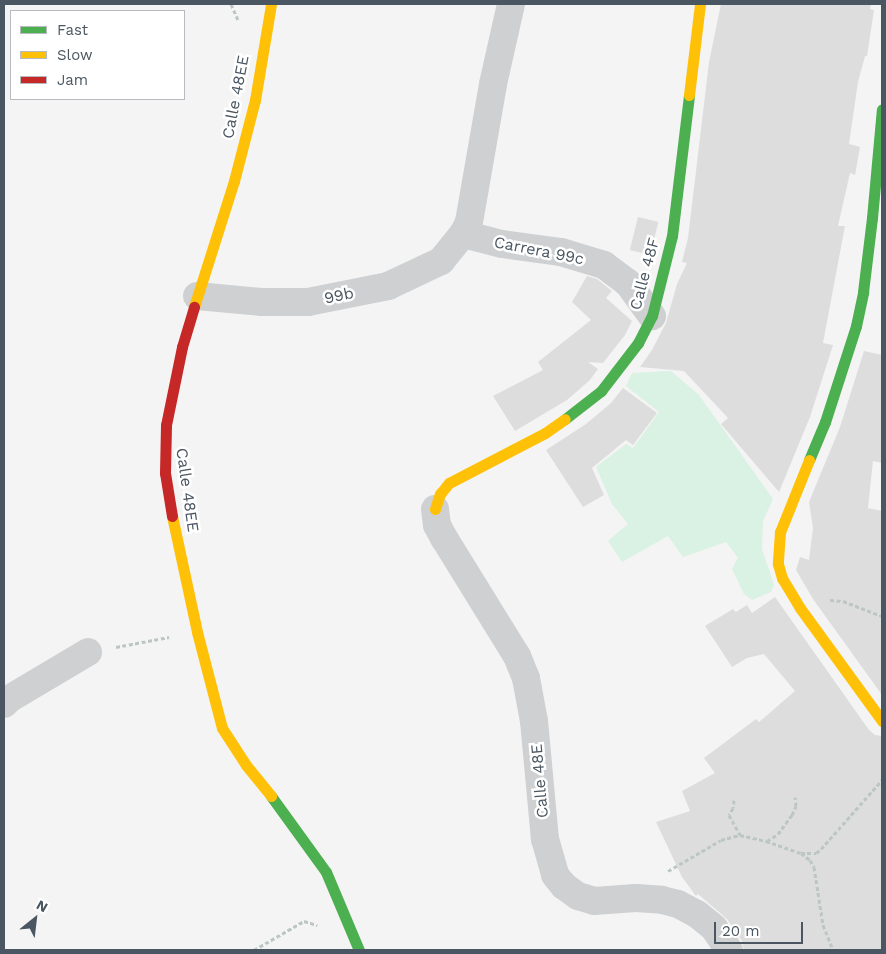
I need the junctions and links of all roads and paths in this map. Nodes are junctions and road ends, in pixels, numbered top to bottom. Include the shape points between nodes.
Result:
1 (271, 4) edge
2 (511, 4) edge
3 (700, 4) edge
4 (882, 109) edge
5 (877, 219) edge
6 (463, 234) junction
7 (197, 296) junction
8 (652, 316) junction
9 (435, 509) joint
10 (790, 593) junction
11 (882, 616) edge
12 (196, 632) junction
13 (88, 652) joint
14 (4, 704) edge
15 (882, 721) edge
16 (882, 780) edge
17 (795, 796) dead end
18 (734, 800) dead end
19 (740, 835) junction
20 (766, 841) junction
21 (801, 853) junction
22 (636, 898) junction
23 (351, 935) junction
24 (254, 950) edge
25 (358, 950) edge
26 (729, 950) edge
27 (834, 950) edge

1 - 7 street, Calle 48EE via 255,100
2 - 6 street
3 - 8 street, Calle 48F via 672,236
4 - 5 street
5 - 10 street via 856,326 825,422 780,532 778,564
6 - 7 street, 99b via 441,261 388,286 308,302
6 - 8 street, Carrera 99c via 502,244 561,252 604,265 628,283
7 - 12 street, Calle 48EE via 182,347 166,425 164,452 168,497
8 - 9 street, Calle 48F via 638,343 601,391 545,433 449,483 440,494
9 - 22 street, Calle 48E via 437,525 444,538 517,656 526,678 534,721 545,839 555,875 578,896 594,901
10 - 11 path via 843,601
10 - 15 street
12 - 13 path
12 - 23 street, Calle 48EE via 216,710 231,745 312,851 336,894
13 - 14 street
16 - 21 path via 822,849 816,853
17 - 20 path via 796,806 792,815 778,834
18 - 19 path via 730,815
19 - 20 path
19 - 22 path via 721,840 653,879
20 - 21 path
21 - 27 path via 814,867 823,925
22 - 26 street, Calle 48E via 662,900 697,914 714,928
23 - 24 path via 304,921
23 - 25 street, Calle 48EE

